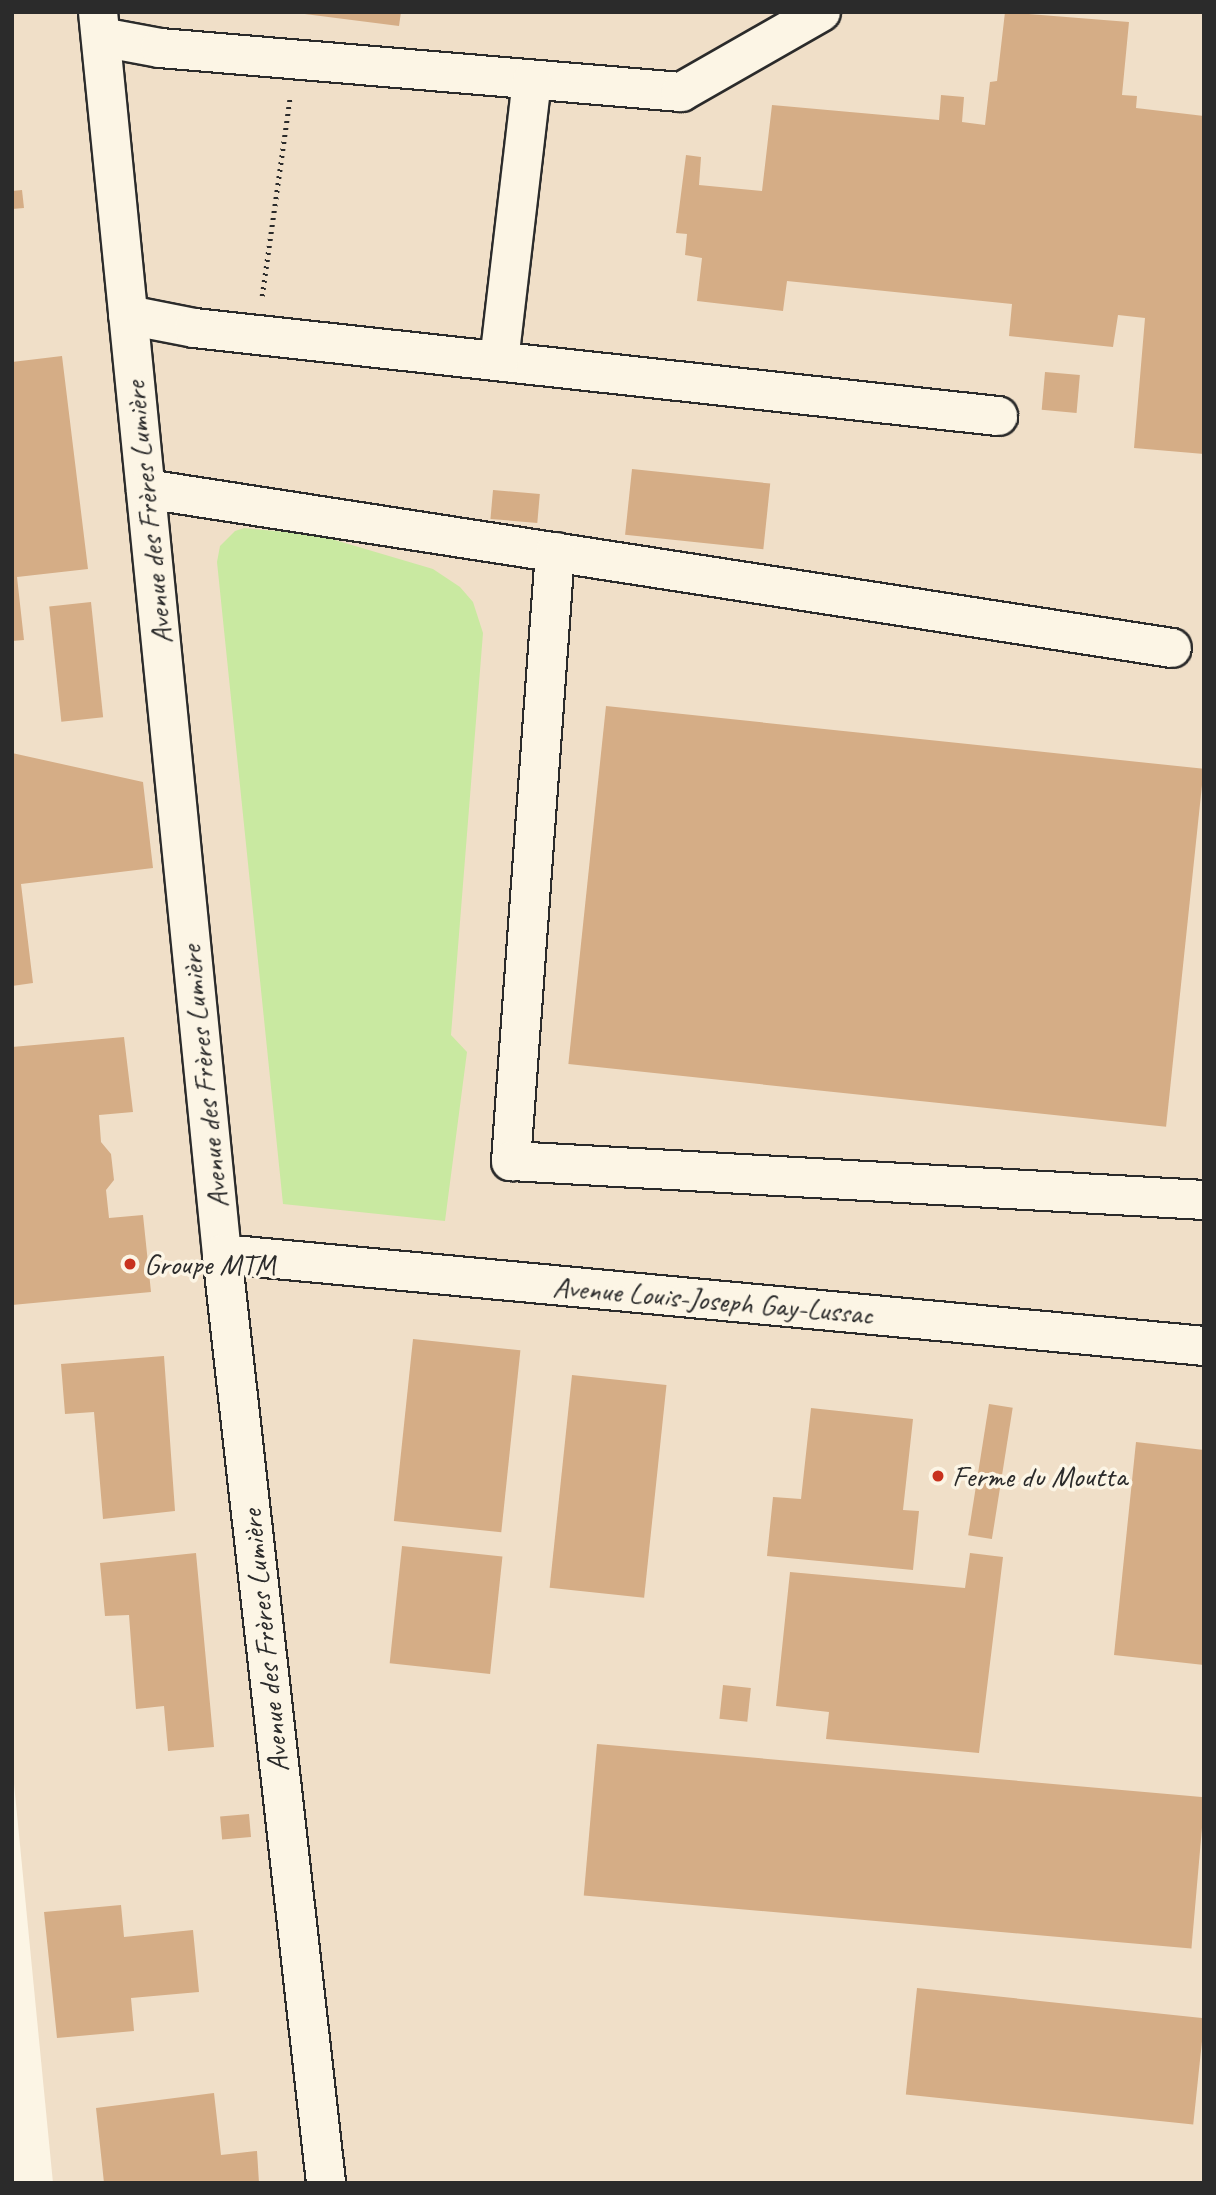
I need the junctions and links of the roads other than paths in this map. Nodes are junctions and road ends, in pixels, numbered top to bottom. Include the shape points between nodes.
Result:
1 (821, 12) edge
2 (100, 25) edge
3 (532, 79) junction
4 (128, 315) junction
5 (499, 361) junction
6 (998, 416) dead end
7 (146, 489) junction
8 (555, 552) junction
9 (1172, 648) dead end
10 (1204, 1200) edge
11 (222, 1254) junction
12 (1204, 1346) edge
13 (326, 2183) edge

1 - 3 street via 681,92
2 - 3 street via 160,48
2 - 4 street, Avenue des Frères Lumière
3 - 5 street
4 - 5 street via 194,328
4 - 7 street, Avenue des Frères Lumière
5 - 6 street
7 - 8 street
7 - 11 street, Avenue des Frères Lumière
8 - 9 street
8 - 10 street via 510,1161
11 - 12 street, Avenue Louis-Joseph Gay-Lussac
11 - 13 street, Avenue des Frères Lumière

